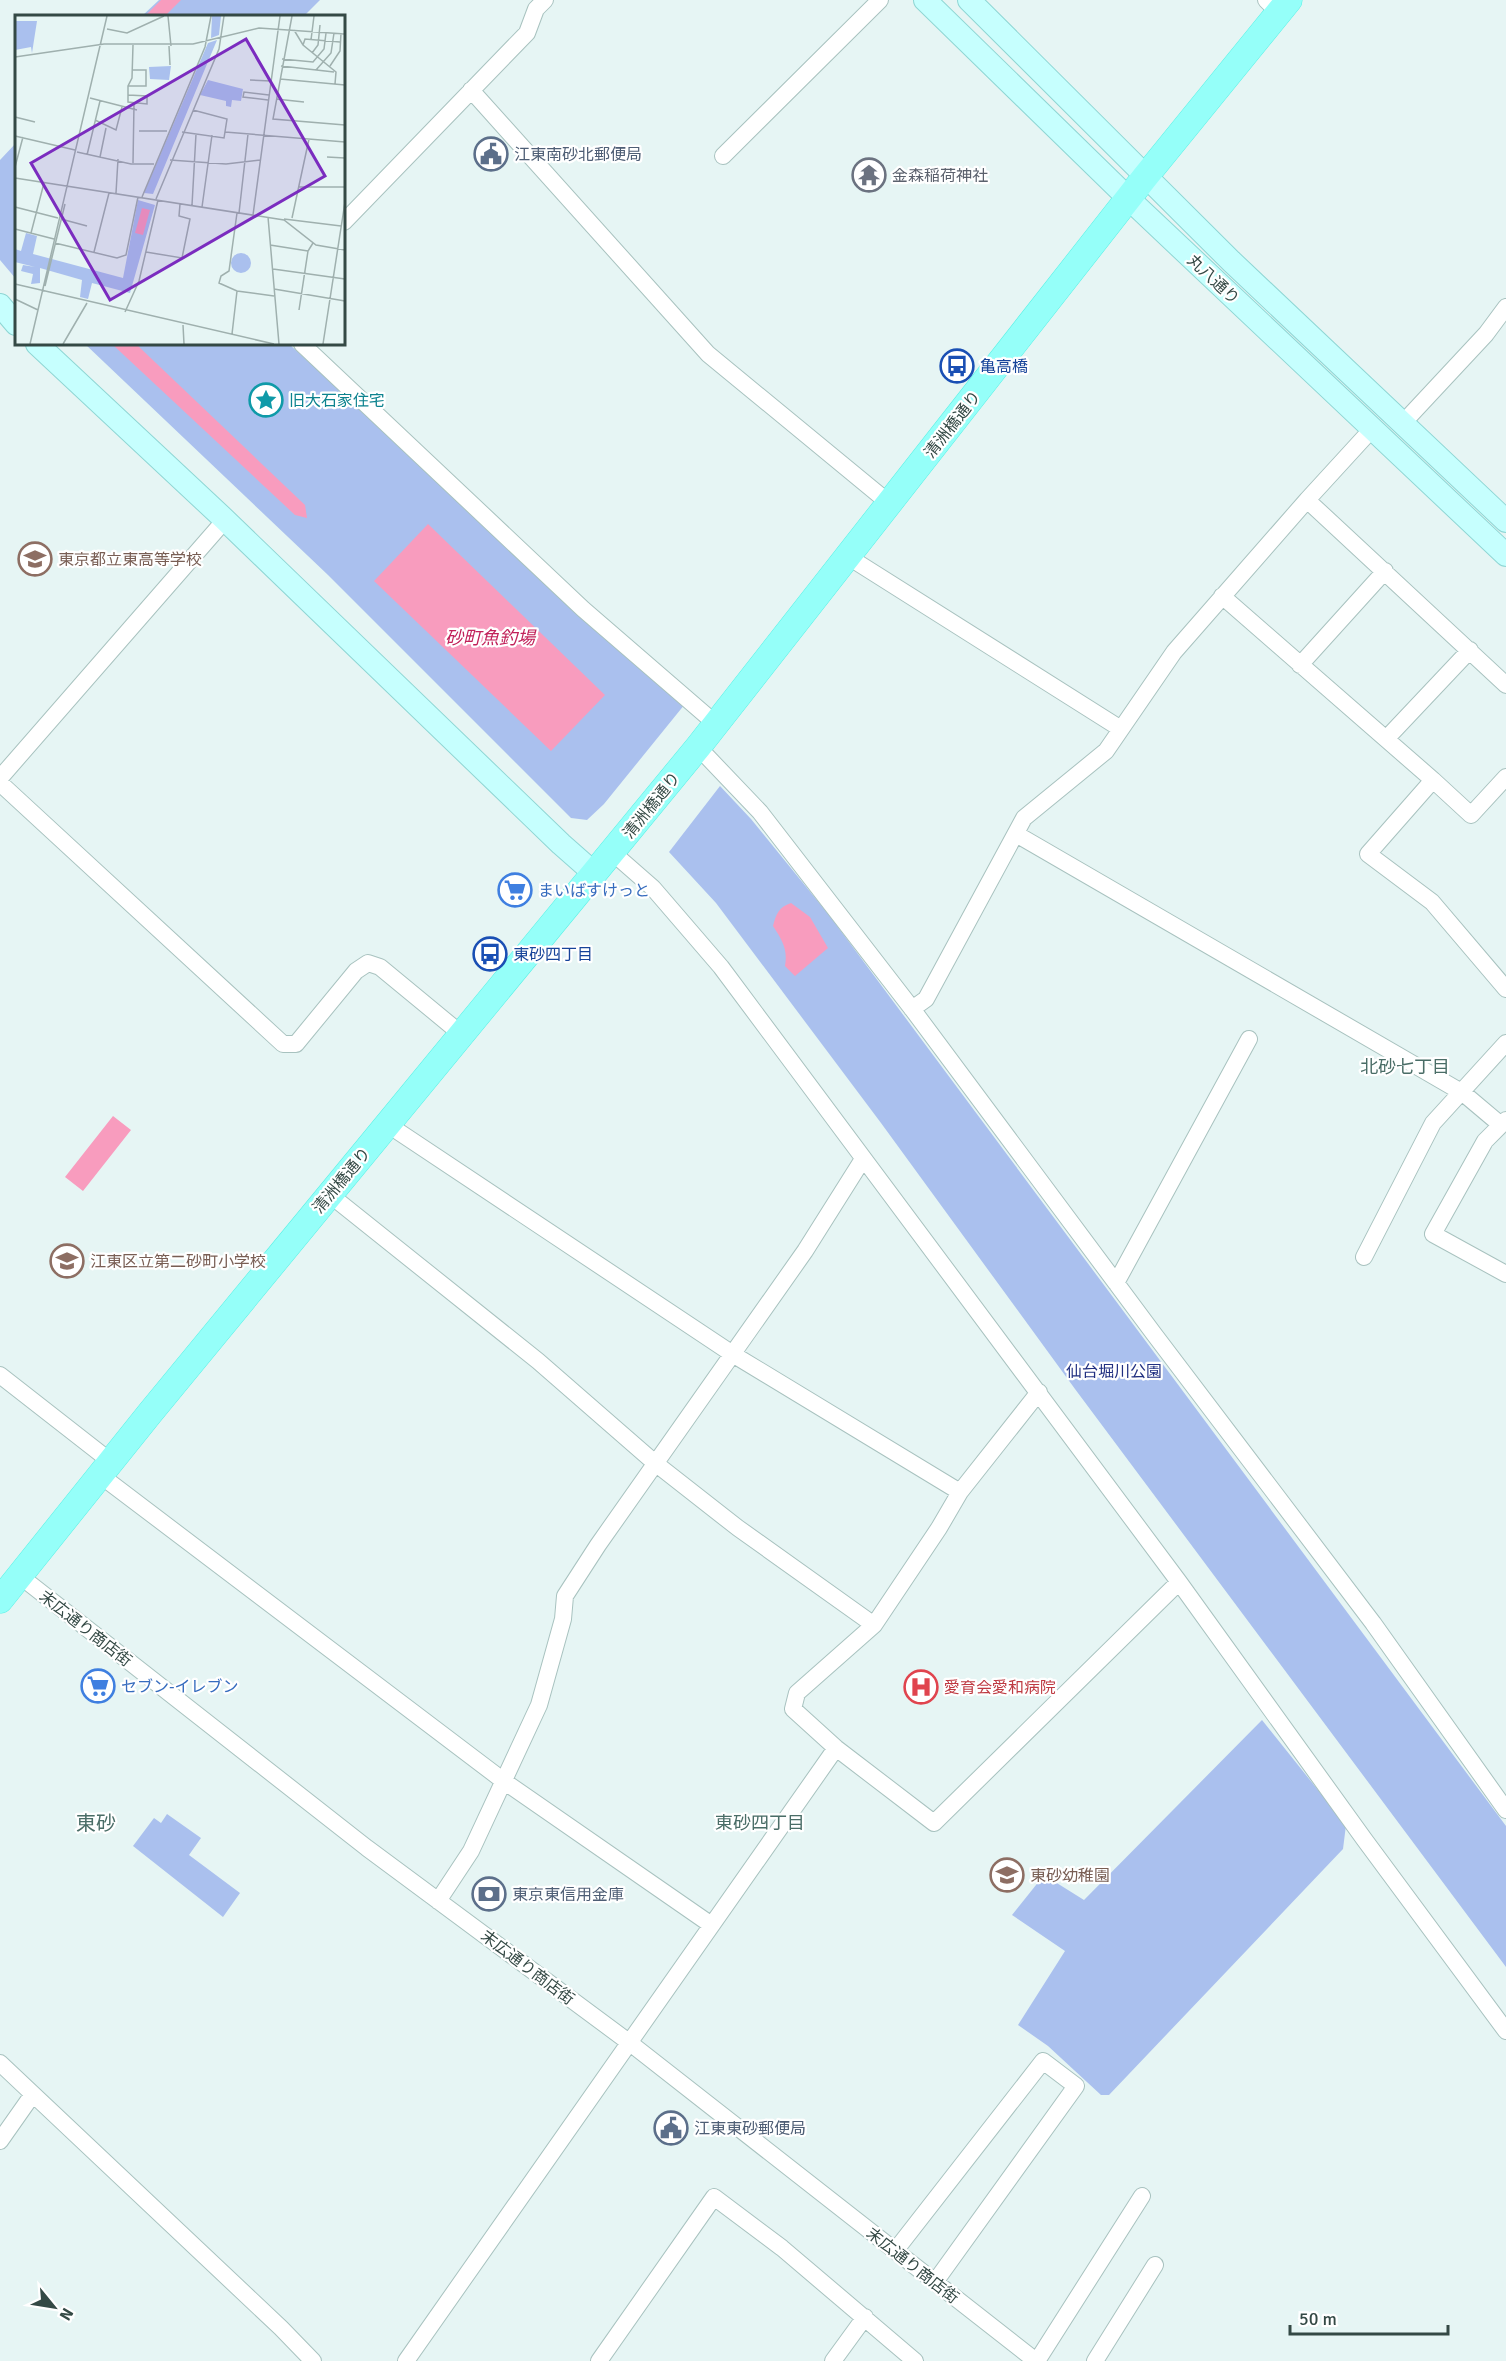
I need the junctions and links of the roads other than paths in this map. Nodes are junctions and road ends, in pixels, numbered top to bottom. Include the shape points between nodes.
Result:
1 (545, 0) edge
2 (880, 0) edge
3 (925, 0) edge
4 (969, 0) edge
5 (1278, 4) edge
6 (471, 90) junction
7 (723, 156) dead end
8 (1145, 177) junction
9 (1128, 198) junction
10 (345, 221) edge
11 (0, 305) edge
12 (1506, 307) edge
13 (15, 323) edge
14 (39, 345) edge
15 (303, 345) edge
16 (1403, 423) junction
17 (1372, 429) junction
18 (1307, 500) junction
19 (889, 503) junction
20 (225, 520) junction
21 (1506, 521) edge
22 (1506, 555) edge
23 (848, 556) junction
24 (1385, 571) junction
25 (1222, 596) junction
26 (1470, 650) junction
27 (1300, 664) junction
28 (1506, 685) edge
29 (716, 723) junction
30 (1121, 729) junction
31 (1386, 739) junction
32 (698, 747) junction
33 (1506, 777) edge
34 (0, 778) edge
35 (1433, 780) junction
36 (0, 783) edge
37 (1016, 834) junction
38 (613, 853) junction
39 (595, 874) junction
40 (1506, 990) edge
41 (912, 1009) junction
42 (460, 1034) junction
43 (1249, 1039) dead end
44 (1506, 1043) edge
45 (1463, 1093) junction
46 (1503, 1122) edge
47 (387, 1124) junction
48 (863, 1159) junction
49 (329, 1194) junction
50 (1364, 1257) dead end
51 (1506, 1274) edge
52 (1116, 1283) junction
53 (734, 1354) junction
54 (0, 1375) edge
55 (1039, 1392) junction
56 (656, 1463) junction
57 (105, 1468) junction
58 (960, 1492) junction
59 (20, 1576) junction
60 (1179, 1582) junction
61 (0, 1600) edge
62 (874, 1625) junction
63 (836, 1748) junction
64 (505, 1782) junction
65 (1506, 1810) edge
66 (438, 1900) junction
67 (710, 1924) junction
68 (1506, 2031) edge
69 (630, 2043) junction
70 (0, 2063) edge
71 (33, 2094) junction
72 (0, 2141) edge
73 (1142, 2196) dead end
74 (895, 2251) junction
75 (1155, 2265) dead end
76 (935, 2282) junction
77 (865, 2317) junction
78 (313, 2361) edge
79 (406, 2361) edge
80 (599, 2361) edge
81 (833, 2361) edge
82 (915, 2361) edge
83 (1036, 2361) edge
84 (1095, 2361) edge

1 - 6 street via 536,9 527,33
2 - 7 street
3 - 9 main road, 丸八通り
4 - 8 main road, 丸八通り
5 - 8 main road, 清洲橋通り
6 - 10 street
6 - 19 street via 708,354
8 - 9 main road, 清洲橋通り
8 - 16 main road, 丸八通り
9 - 17 main road, 丸八通り
9 - 19 main road, 清洲橋通り
11 - 13 main road
12 - 16 street
14 - 20 main road
15 - 29 street via 583,609
16 - 21 main road, 丸八通り
17 - 18 street
17 - 22 main road, 丸八通り
18 - 24 street
18 - 25 street
19 - 23 main road, 清洲橋通り
20 - 34 street
20 - 39 main road
23 - 29 main road, 清洲橋通り
23 - 30 street
24 - 26 street
24 - 27 street
25 - 27 street
25 - 30 street via 1174,652
26 - 28 street
26 - 31 street
27 - 31 street
29 - 32 main road, 清洲橋通り
30 - 37 street via 1106,751 1024,818
31 - 35 street
32 - 38 main road, 清洲橋通り
32 - 41 street via 760,812
33 - 35 street via 1471,815
35 - 40 street via 1368,854 1432,902
36 - 42 street via 283,1044 296,1044 356,971 368,963 380,967
37 - 41 street via 926,999
37 - 45 street
38 - 39 main road, 清洲橋通り
38 - 48 street via 653,888 721,968
39 - 42 main road, 清洲橋通り
41 - 52 street
42 - 47 main road, 清洲橋通り
43 - 52 street
44 - 45 street
45 - 46 street
45 - 50 street via 1433,1123
46 - 51 street via 1485,1142 1433,1234
47 - 49 main road, 清洲橋通り
47 - 53 street
48 - 53 street
48 - 55 street
49 - 56 street via 538,1361
49 - 57 main road, 清洲橋通り
52 - 65 street via 1373,1623
53 - 56 street
53 - 58 street
54 - 57 street
55 - 58 street
55 - 60 street
56 - 62 street via 738,1528
56 - 64 street via 565,1596 563,1618 539,1705
57 - 59 main road, 清洲橋通り
57 - 64 street
58 - 62 street
59 - 61 main road, 清洲橋通り
59 - 66 street, 末広通り商店街
60 - 63 street via 934,1823
60 - 68 street
62 - 63 street via 797,1693 793,1709
63 - 67 street
64 - 66 street via 471,1851
64 - 67 street
66 - 69 street, 末広通り商店街
67 - 69 street
69 - 74 street, 末広通り商店街
69 - 79 street
70 - 71 street
71 - 72 street
71 - 78 street
73 - 83 street
74 - 76 street, 末広通り商店街
74 - 76 street via 1043,2061 1076,2086
75 - 84 street
76 - 83 street, 末広通り商店街
77 - 80 street via 714,2197
77 - 81 street
77 - 82 street

